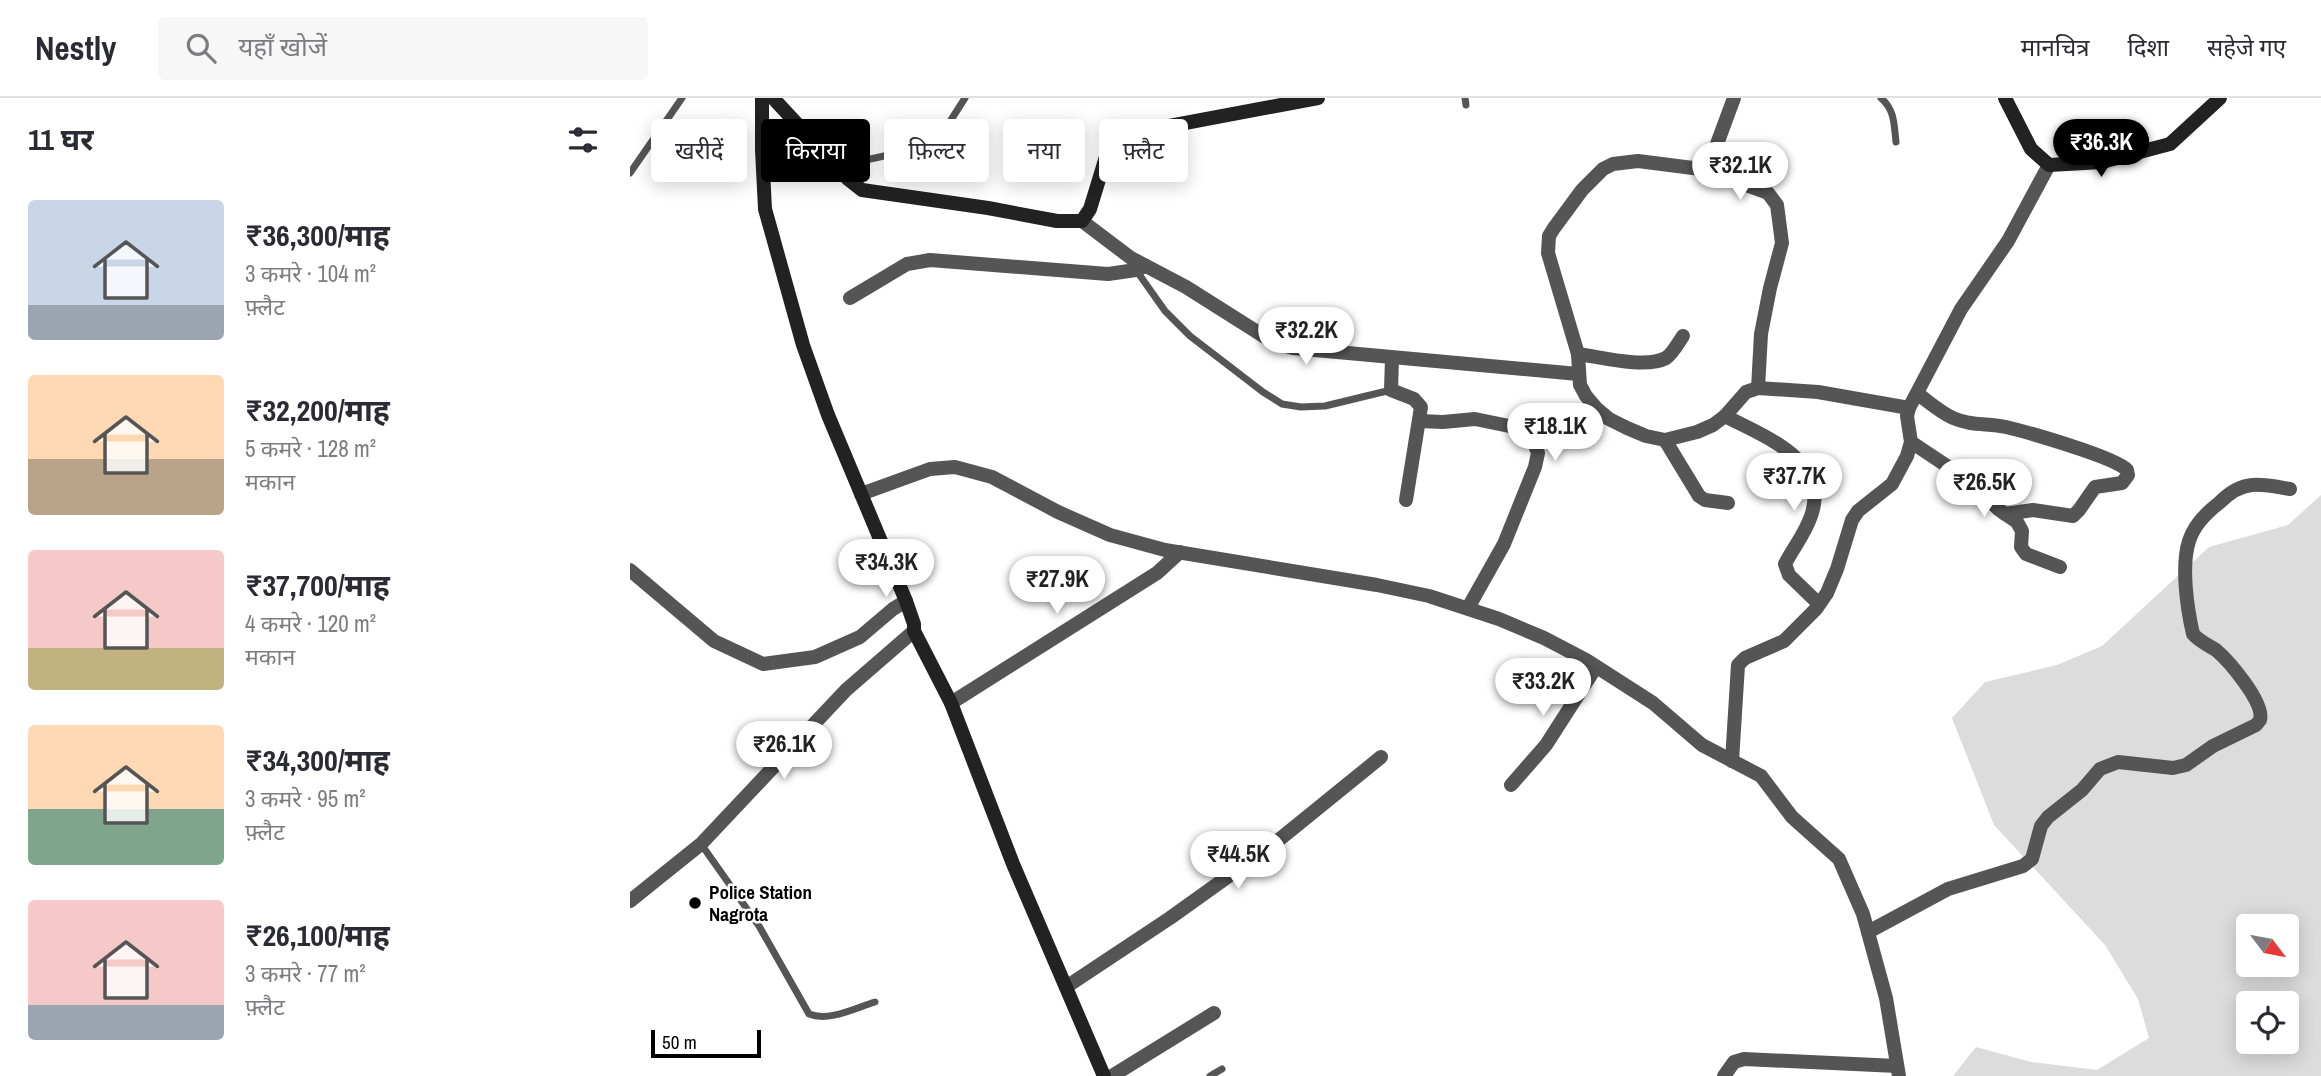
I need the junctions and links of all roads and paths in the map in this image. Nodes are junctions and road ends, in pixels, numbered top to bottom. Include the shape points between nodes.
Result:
1 (682, 98) edge
2 (762, 98) edge
3 (965, 98) edge
4 (1318, 98) edge
5 (1734, 98) edge
6 (1881, 98) edge
7 (2005, 98) edge
8 (2220, 98) edge
9 (780, 101) edge
10 (795, 119) edge
11 (1896, 142) dead end
12 (870, 159) edge
13 (2049, 165) junction
14 (1707, 171) junction
15 (630, 173) edge
16 (853, 182) edge
17 (1082, 221) junction
18 (1141, 268) junction
19 (850, 298) dead end
20 (1683, 336) dead end
21 (1578, 354) junction
22 (1392, 358) junction
23 (1578, 374) junction
24 (1758, 388) junction
25 (1391, 390) junction
26 (1918, 394) junction
27 (1909, 408) junction
28 (1725, 416) junction
29 (1420, 421) junction
30 (1665, 440) junction
31 (1911, 442) junction
32 (2290, 489) dead end
33 (861, 494) junction
34 (1406, 500) dead end
35 (1728, 503) dead end
36 (2005, 514) junction
37 (1180, 552) junction
38 (2060, 567) dead end
39 (630, 570) edge
40 (906, 601) junction
41 (1819, 604) junction
42 (1468, 608) junction
43 (914, 631) junction
44 (1596, 667) junction
45 (951, 704) junction
46 (1381, 757) dead end
47 (1732, 761) junction
48 (1511, 785) dead end
49 (701, 845) junction
50 (630, 901) edge
51 (1868, 932) junction
52 (1066, 987) junction
53 (875, 1002) dead end
54 (1214, 1013) dead end
55 (1222, 1069) dead end
56 (1898, 1071) edge
57 (1104, 1076) edge
58 (1112, 1076) edge
59 (1210, 1076) edge
60 (1724, 1076) edge

1 - 15 lane
2 - 33 main road via 765,209 803,345
3 - 12 lane via 940,137 921,148
4 - 17 main road via 1132,133 1116,141 1109,147
5 - 14 street
6 - 11 lane via 1893,114
7 - 13 main road via 2031,149
8 - 13 main road via 2170,144 2102,162
9 - 10 main road
13 - 26 street via 2008,241 1961,309
14 - 21 street via 1639,161 1613,164 1582,190 1554,228 1548,253
14 - 24 street via 1769,193 1777,205 1782,243 1761,334
16 - 17 main road via 862,190
17 - 18 street
18 - 19 street via 1108,274 930,260 907,264
18 - 22 street via 1186,287 1273,342
18 - 25 lane via 1165,311 1190,337 1282,404 1325,406
20 - 21 street via 1663,359 1623,361
21 - 23 street
22 - 23 street
22 - 25 street
23 - 30 street via 1586,396 1609,419
24 - 27 street via 1818,392
24 - 28 street via 1746,392
25 - 29 street via 1419,402
26 - 27 street
26 - 36 street via 1954,418 2004,426 2115,461 2127,470 2122,483 2095,487 2073,516 2033,510
27 - 31 street
28 - 30 street via 1697,432
28 - 41 street via 1793,453 1812,481 1815,503 1811,517 1786,569
29 - 34 street
29 - 42 street via 1475,419 1519,428 1531,435 1538,453 1504,544
30 - 35 street via 1699,496
31 - 36 street via 1975,484
31 - 41 street via 1892,484 1852,520 1837,569
32 - 51 street via 2252,485 2230,493 2194,528 2186,556 2193,634 2237,673 2260,709 2256,725 2186,765 2108,764 2048,817 2032,859 2023,866 1948,889
33 - 37 street via 930,469 955,467 992,477 1110,535
33 - 40 main road
36 - 38 street via 2020,526 2023,551
37 - 42 street via 1377,585
37 - 45 street via 1157,573
39 - 40 street via 714,641 763,664 815,657 860,638
40 - 43 main road
41 - 47 street via 1784,641 1745,657 1738,665
42 - 44 street via 1544,638
43 - 45 main road
43 - 49 street via 846,690
44 - 47 street via 1653,703 1702,745
44 - 48 street via 1546,745
45 - 52 main road
46 - 52 street via 1275,843
47 - 51 street via 1760,776 1792,817 1839,859
49 - 50 street
49 - 53 lane via 759,926 809,1013 833,1015
51 - 56 street via 1886,998
52 - 57 main road
54 - 58 street
55 - 59 lane
56 - 60 street via 1744,1059 1734,1062

